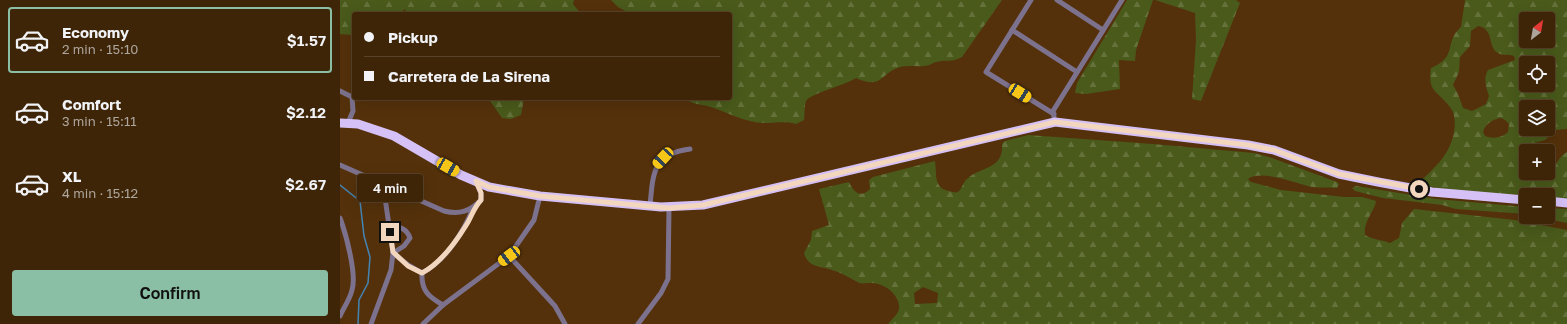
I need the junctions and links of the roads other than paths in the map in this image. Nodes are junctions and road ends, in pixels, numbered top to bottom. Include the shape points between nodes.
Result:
1 (1031, 0) edge
2 (1057, 0) edge
3 (1122, 0) edge
4 (1012, 30) junction
5 (1104, 30) junction
6 (1077, 72) junction
7 (340, 91) edge
8 (352, 97) edge
9 (352, 100) edge
10 (1055, 118) junction
11 (344, 123) edge
12 (690, 149) dead end
13 (340, 165) edge
14 (476, 181) junction
15 (383, 184) junction
16 (540, 196) junction
17 (1519, 199) edge
18 (1555, 202) edge
19 (1567, 203) edge
20 (650, 206) junction
21 (473, 208) junction
22 (669, 208) junction
23 (340, 218) edge
24 (390, 226) junction
25 (393, 252) junction
26 (509, 256) junction
27 (422, 273) junction
28 (443, 305) junction
29 (340, 316) edge
30 (371, 324) edge
31 (423, 324) edge
32 (564, 324) edge
33 (638, 324) edge

1 - 4 street
2 - 5 street
3 - 5 street
4 - 6 street
4 - 10 street via 986,72
5 - 6 street
6 - 10 street via 1053,111
7 - 8 street
9 - 11 street via 353,111
10 - 17 highway via 1274,150 1339,174 1432,192
10 - 22 highway via 703,205
11 - 14 highway via 358,124 394,136
12 - 20 street via 675,151 663,158 655,167
13 - 15 street
14 - 16 highway via 489,187
14 - 21 street via 481,200
15 - 21 street via 444,211 456,214
15 - 24 street
16 - 20 highway
16 - 26 street via 534,220
18 - 19 highway
20 - 22 highway
21 - 27 street via 466,227 430,269
22 - 33 street via 668,279
23 - 29 street via 354,279 353,289
24 - 25 street
24 - 25 street via 403,229 410,238 404,246
25 - 27 street via 408,266
25 - 30 street via 391,270
26 - 28 street
26 - 32 street via 556,306
27 - 28 street via 421,283 424,291 430,298
28 - 31 street

